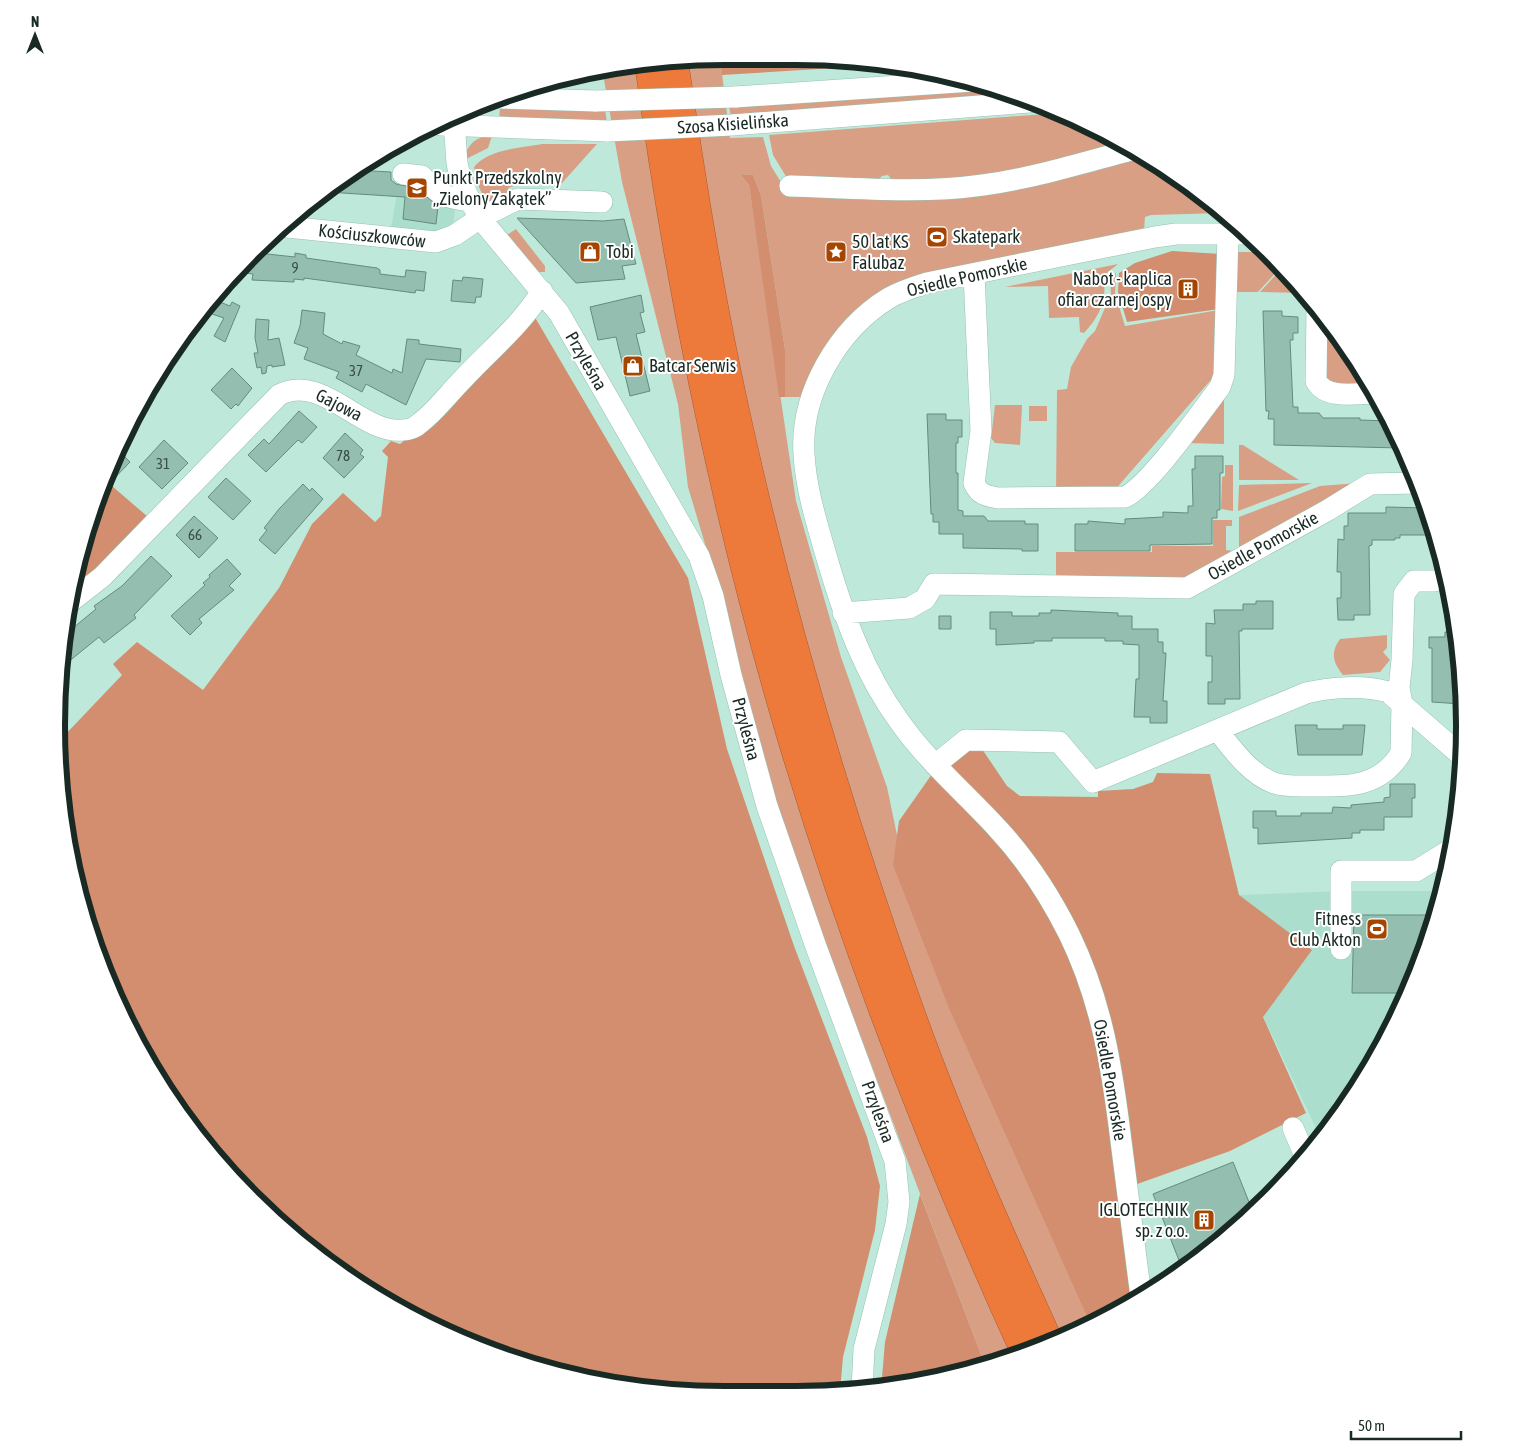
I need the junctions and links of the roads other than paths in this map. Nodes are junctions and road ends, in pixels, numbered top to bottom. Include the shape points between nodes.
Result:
1 (675, 67) edge
2 (649, 70) edge
3 (945, 83) edge
4 (519, 98) edge
5 (1016, 103) edge
6 (454, 123) edge
7 (447, 127) edge
8 (1124, 152) edge
9 (403, 174) dead end
10 (790, 186) dead end
11 (602, 202) dead end
12 (475, 210) junction
13 (292, 228) edge
14 (1236, 234) edge
15 (974, 274) junction
16 (542, 291) junction
17 (1317, 319) edge
18 (1367, 393) edge
19 (1410, 483) edge
20 (1434, 581) dead end
21 (78, 595) edge
22 (843, 613) junction
23 (1402, 704) junction
24 (1218, 731) junction
25 (1455, 750) edge
26 (935, 765) junction
27 (1443, 854) edge
28 (1341, 949) dead end
29 (1293, 1128) dead end
30 (1302, 1149) edge
31 (1140, 1289) edge
32 (1047, 1337) edge
33 (1022, 1346) edge
34 (862, 1382) edge

1 - 32 highway via 706,265 734,405 787,625 817,728 907,1003 957,1131
2 - 33 highway via 680,268 709,410 760,625 792,738 830,861 919,1106
3 - 4 street, Szosa Kisielińska, bridge via 735,97
5 - 6 street, Szosa Kisielińska, bridge via 608,131
7 - 12 street, Przyleśna
8 - 10 street via 1038,175 983,185 872,189
9 - 12 street via 422,176 437,193
11 - 12 street, Kościuszkowców via 518,199
12 - 13 street, Kościuszkowców via 455,235 442,241
12 - 16 street, Przyleśna
14 - 15 street, Osiedle Pomorskie via 1155,237
14 - 15 street via 1224,375 1220,387 1148,477 1135,492 1125,497 998,498 977,491 974,483 981,425
15 - 22 street, Osiedle Pomorskie via 906,290 874,308 839,345 814,390 804,431 806,474
16 - 21 street, Gajowa via 420,424 411,428 382,427 310,390 295,389 279,394 102,577
16 - 34 street, Przyleśna via 559,313 702,565 713,596 767,806 895,1161 899,1202 896,1224 864,1349
17 - 18 street via 1316,381 1320,389 1330,393
19 - 22 street, Osiedle Pomorskie via 1370,484 1187,588 934,584 925,599 909,608
20 - 23 street via 1414,581 1404,594 1398,688
22 - 26 street, Osiedle Pomorskie via 876,684 898,720
23 - 24 street via 1388,692 1377,689 1324,689 1306,693
23 - 24 street via 1401,754 1382,775 1363,784 1275,784 1258,775
23 - 25 street
24 - 26 street via 1093,782 1059,742 966,740
26 - 31 street, Osiedle Pomorskie via 1024,860 1048,895 1088,978 1103,1024 1112,1070
27 - 28 street via 1416,871 1341,871
29 - 30 street

